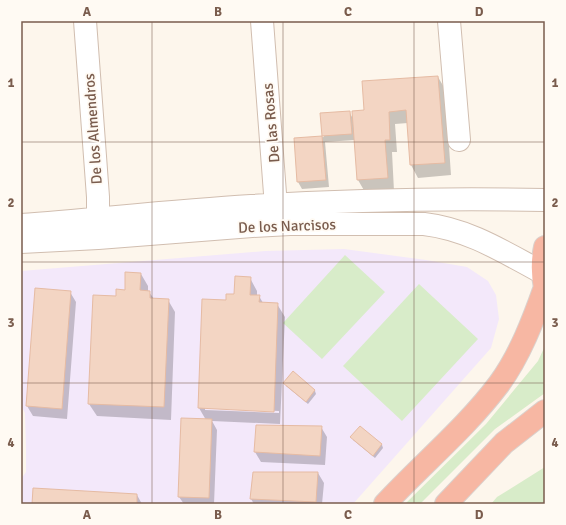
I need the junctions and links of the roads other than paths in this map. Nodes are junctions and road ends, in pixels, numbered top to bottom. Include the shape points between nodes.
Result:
1 (85, 21) edge
2 (262, 21) edge
3 (449, 21) edge
4 (459, 140) dead end
5 (545, 200) edge
6 (277, 215) junction
7 (21, 225) edge
8 (98, 229) junction
9 (21, 242) edge
10 (545, 247) edge
11 (544, 283) edge
12 (545, 411) edge
13 (385, 504) edge
14 (446, 504) edge

1 - 8 street, De los Almendros
2 - 6 street, De las Rosas
3 - 4 street
5 - 6 street, De los Narcisos via 464,199
6 - 8 street, De los Narcisos via 252,226
6 - 11 street, De los Narcisos via 442,226 471,236
7 - 8 street, De los Narcisos
8 - 9 street, De los Narcisos
10 - 11 highway
11 - 13 highway via 530,329 498,384 465,423
12 - 14 highway via 504,443

